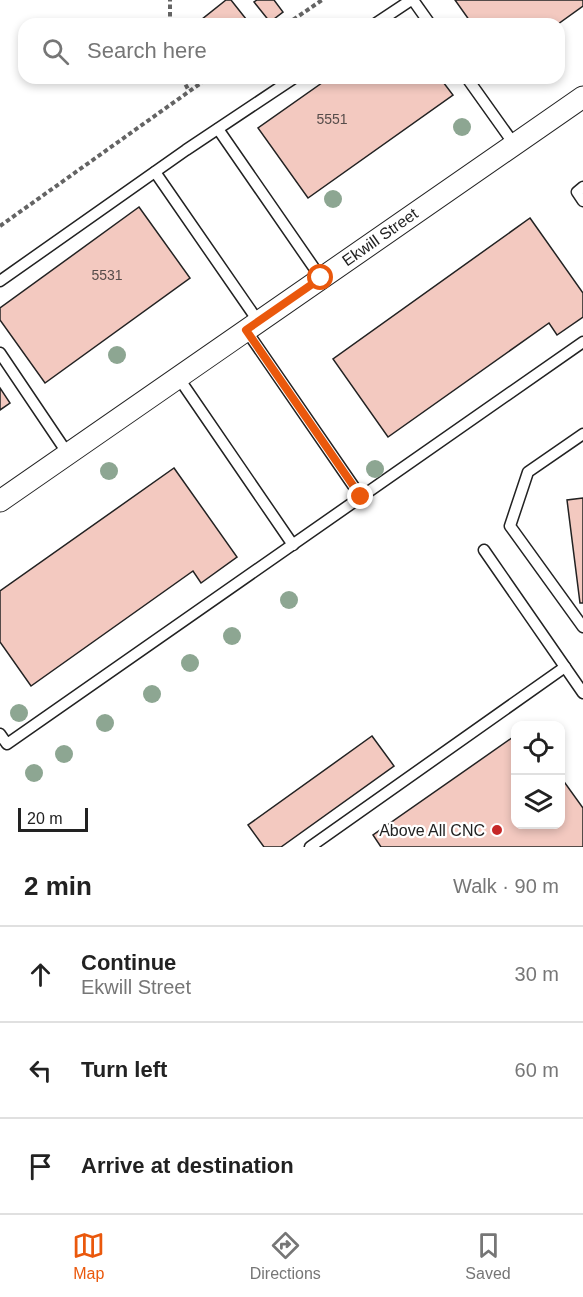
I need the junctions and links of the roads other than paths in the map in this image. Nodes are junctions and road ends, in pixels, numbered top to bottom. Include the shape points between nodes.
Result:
1 (412, 0) edge
2 (384, 18) edge
3 (426, 18) edge
4 (285, 84) edge
5 (472, 84) edge
6 (583, 97) edge
7 (218, 129) junction
8 (514, 144) junction
9 (155, 172) junction
10 (583, 187) edge
11 (583, 201) edge
12 (321, 278) junction
13 (0, 280) edge
14 (252, 326) junction
15 (583, 342) edge
16 (0, 353) edge
17 (178, 377) junction
18 (583, 435) edge
19 (68, 453) junction
20 (361, 497) junction
21 (0, 501) edge
22 (293, 545) junction
23 (484, 550) dead end
24 (583, 627) edge
25 (565, 667) junction
26 (583, 693) edge
27 (0, 734) edge
28 (310, 847) edge

1 - 2 lane
1 - 3 lane
4 - 7 lane
5 - 8 lane
6 - 8 street, Ekwill Street
7 - 9 lane
7 - 12 lane
8 - 12 street, Ekwill Street
9 - 13 lane
9 - 14 lane
10 - 11 lane via 577,192
12 - 14 street, Ekwill Street
14 - 17 street, Ekwill Street
14 - 20 lane
15 - 20 lane
16 - 19 lane
17 - 19 street, Ekwill Street
17 - 22 lane
18 - 24 lane via 528,472 510,526
19 - 21 street, Ekwill Street
20 - 22 lane
22 - 27 lane via 7,744
23 - 25 lane
25 - 26 lane
25 - 28 lane

